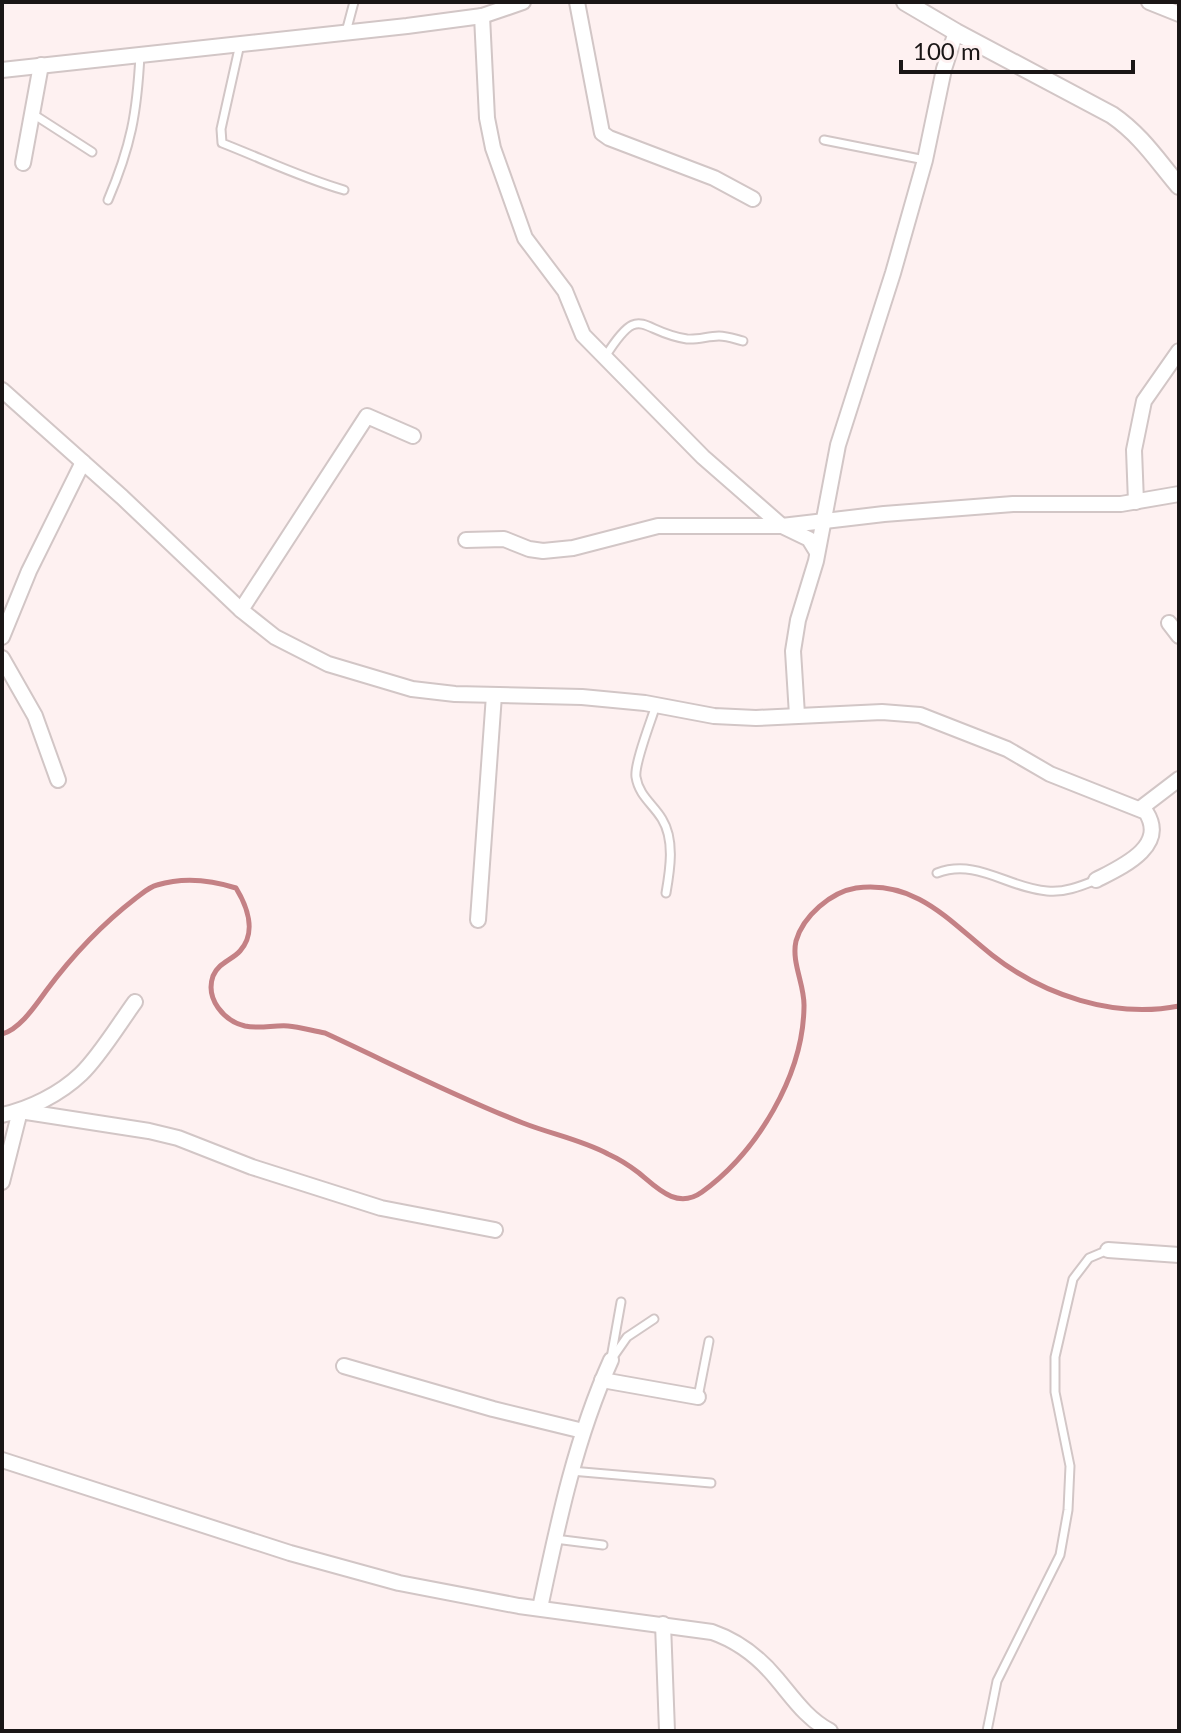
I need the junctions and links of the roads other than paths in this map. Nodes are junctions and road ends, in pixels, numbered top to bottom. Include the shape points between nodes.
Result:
1 (354, 2) edge
2 (523, 2) edge
3 (577, 2) edge
4 (905, 2) edge
5 (1149, 2) edge
6 (1179, 14) edge
7 (482, 16) junction
8 (346, 32) junction
9 (956, 32) junction
10 (240, 44) junction
11 (140, 55) junction
12 (41, 65) junction
13 (2, 70) edge
14 (32, 114) junction
15 (824, 140) dead end
16 (92, 152) dead end
17 (925, 160) junction
18 (23, 163) dead end
19 (1179, 186) edge
20 (344, 190) dead end
21 (753, 199) dead end
22 (108, 200) dead end
23 (743, 341) dead end
24 (1179, 351) edge
25 (605, 357) junction
26 (2, 390) edge
27 (413, 436) dead end
28 (83, 462) junction
29 (1179, 494) edge
30 (1136, 502) junction
31 (823, 522) junction
32 (782, 526) junction
33 (466, 540) dead end
34 (817, 552) junction
35 (241, 610) junction
36 (1169, 623) dead end
37 (1179, 636) edge
38 (2, 637) edge
39 (2, 658) edge
40 (494, 695) junction
41 (656, 705) junction
42 (797, 715) junction
43 (1179, 779) edge
44 (58, 780) dead end
45 (1141, 808) junction
46 (937, 873) dead end
47 (1096, 880) joint
48 (666, 893) dead end
49 (478, 920) dead end
50 (135, 1002) dead end
51 (20, 1111) junction
52 (2, 1115) edge
53 (2, 1182) edge
54 (495, 1230) dead end
55 (1108, 1250) joint
56 (1179, 1255) edge
57 (621, 1302) dead end
58 (654, 1319) dead end
59 (709, 1341) dead end
60 (611, 1360) junction
61 (344, 1366) dead end
62 (602, 1380) junction
63 (698, 1397) joint
64 (583, 1431) junction
65 (2, 1460) edge
66 (571, 1471) junction
67 (711, 1483) dead end
68 (555, 1539) junction
69 (603, 1545) dead end
70 (540, 1608) junction
71 (663, 1624) junction
72 (667, 1731) edge
73 (830, 1731) edge
74 (987, 1731) edge

1 - 8 lane
2 - 7 street
3 - 21 street via 602,133
4 - 9 street
5 - 6 street
7 - 8 street
7 - 25 street via 487,118 518,222 565,291 583,335
8 - 10 street
9 - 17 street
9 - 19 street via 1112,115 1151,148
10 - 11 street
10 - 20 lane via 222,143
11 - 12 street
11 - 22 lane via 133,130
12 - 13 street
12 - 14 street
14 - 16 lane
14 - 18 street
15 - 17 lane
17 - 31 street via 838,445
23 - 25 lane via 683,338 638,323 620,332
24 - 30 street via 1144,401 1134,450
25 - 32 street via 703,457
26 - 28 street
27 - 35 street via 367,416
28 - 35 street
28 - 38 street
29 - 30 street
30 - 31 street via 1013,504
31 - 32 street
31 - 34 street
32 - 33 street via 658,526 585,546 543,551 504,539
32 - 34 street via 809,539
34 - 42 street via 794,635
35 - 40 street via 294,648 370,678 412,689
36 - 37 street
39 - 44 street via 35,716
40 - 41 street
40 - 49 street
41 - 42 street via 714,716
41 - 48 lane via 636,773 642,795 667,832
42 - 45 street via 920,715
43 - 45 street
45 - 47 street via 1151,820 1146,848
46 - 47 lane via 977,870 1051,892
50 - 51 street via 81,1074
51 - 52 street
51 - 53 street
51 - 54 street via 178,1138 381,1208
55 - 56 street
55 - 74 lane via 1089,1258 1073,1279 1055,1357 1055,1392 1070,1466 1060,1555 997,1681
57 - 60 lane
58 - 60 lane via 627,1337
59 - 63 lane
60 - 62 street
61 - 64 street
62 - 63 street
62 - 64 street
64 - 66 street
65 - 70 street via 290,1553 442,1593
66 - 67 lane
66 - 68 street
68 - 69 lane
68 - 70 street
70 - 71 street
71 - 72 street
71 - 73 street via 735,1640

